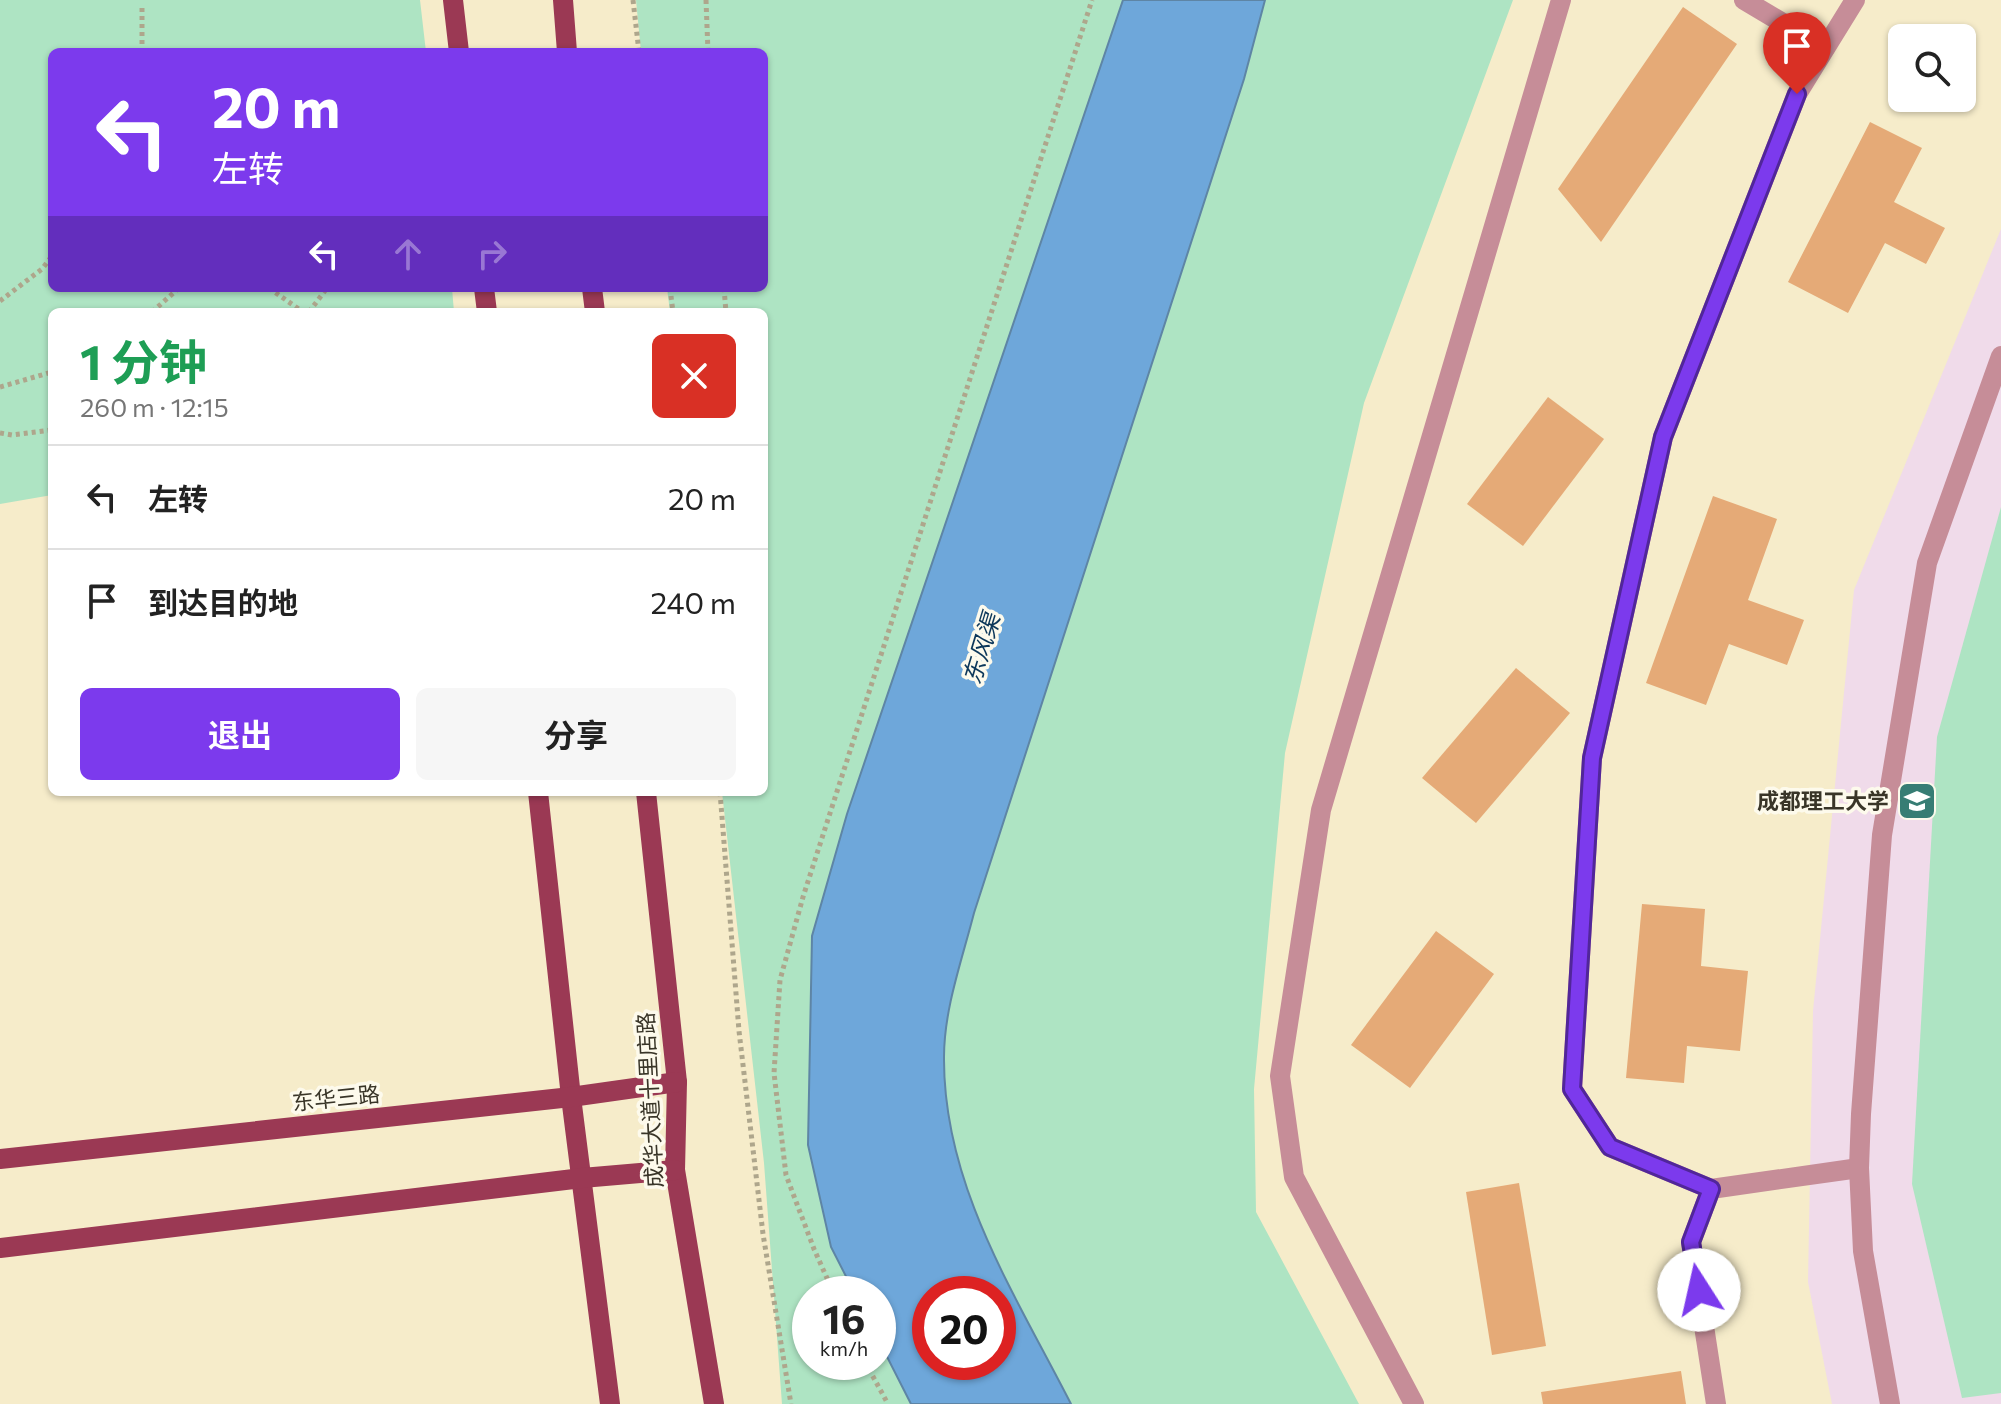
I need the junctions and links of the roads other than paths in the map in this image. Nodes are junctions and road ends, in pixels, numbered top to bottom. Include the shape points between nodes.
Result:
1 (453, 0) edge
2 (563, 0) edge
3 (1561, 0) edge
4 (1744, 0) edge
5 (1855, 0) edge
6 (459, 48) edge
7 (567, 48) edge
8 (1825, 48) junction
9 (2001, 356) edge
10 (538, 796) edge
11 (646, 796) edge
12 (677, 1082) junction
13 (571, 1097) junction
14 (0, 1159) edge
15 (1859, 1168) junction
16 (675, 1170) junction
17 (582, 1178) junction
18 (1711, 1189) junction
19 (0, 1248) edge
20 (610, 1404) edge
21 (714, 1404) edge
22 (1414, 1404) edge
23 (1716, 1404) edge
24 (1890, 1404) edge

1 - 6 main road
2 - 7 main road
3 - 22 street via 1321,810 1280,1076 1294,1177
4 - 8 street
5 - 8 street
8 - 18 street via 1797,94 1663,437 1592,758 1572,1089 1610,1147
9 - 15 street via 1927,563 1882,835
10 - 13 main road
11 - 12 main road, 成华大道十里店路
12 - 13 main road, 东华三路
12 - 16 main road, 成华大道十里店路
13 - 14 main road, 东华三路
13 - 17 main road
15 - 18 street
15 - 24 street via 1863,1251
16 - 17 main road
16 - 21 main road, 成华大道十里店路
17 - 19 main road
17 - 20 main road
18 - 23 street via 1691,1242

